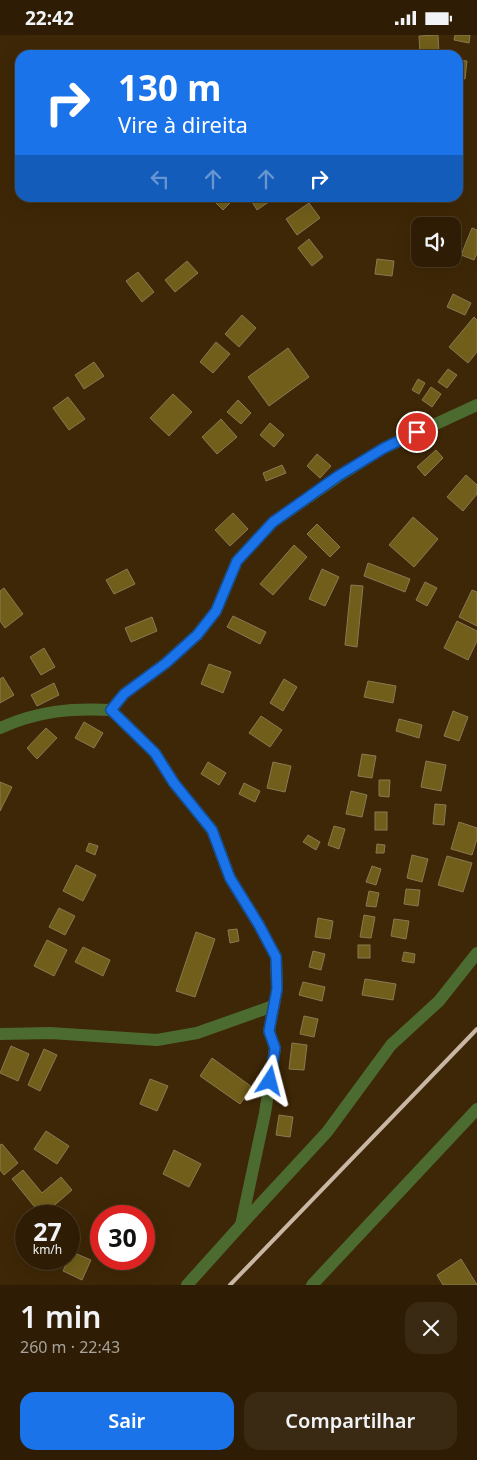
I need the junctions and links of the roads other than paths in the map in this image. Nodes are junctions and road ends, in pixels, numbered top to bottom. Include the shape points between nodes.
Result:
1 (477, 405) edge
2 (111, 710) junction
3 (0, 728) edge
4 (477, 953) edge
5 (274, 1006) junction
6 (0, 1034) edge
7 (477, 1109) edge
8 (241, 1225) junction
9 (187, 1285) edge
10 (312, 1285) edge

1 - 2 street via 384,448 273,522 237,561 216,611 197,635 124,694
2 - 3 street via 54,711
2 - 5 street via 155,753 174,783 212,830 230,878 276,957
4 - 8 street via 439,1001 391,1045 327,1132
5 - 6 street via 197,1033 157,1041 50,1033
5 - 8 street via 269,1031 275,1048 271,1076
7 - 10 street
8 - 9 street

